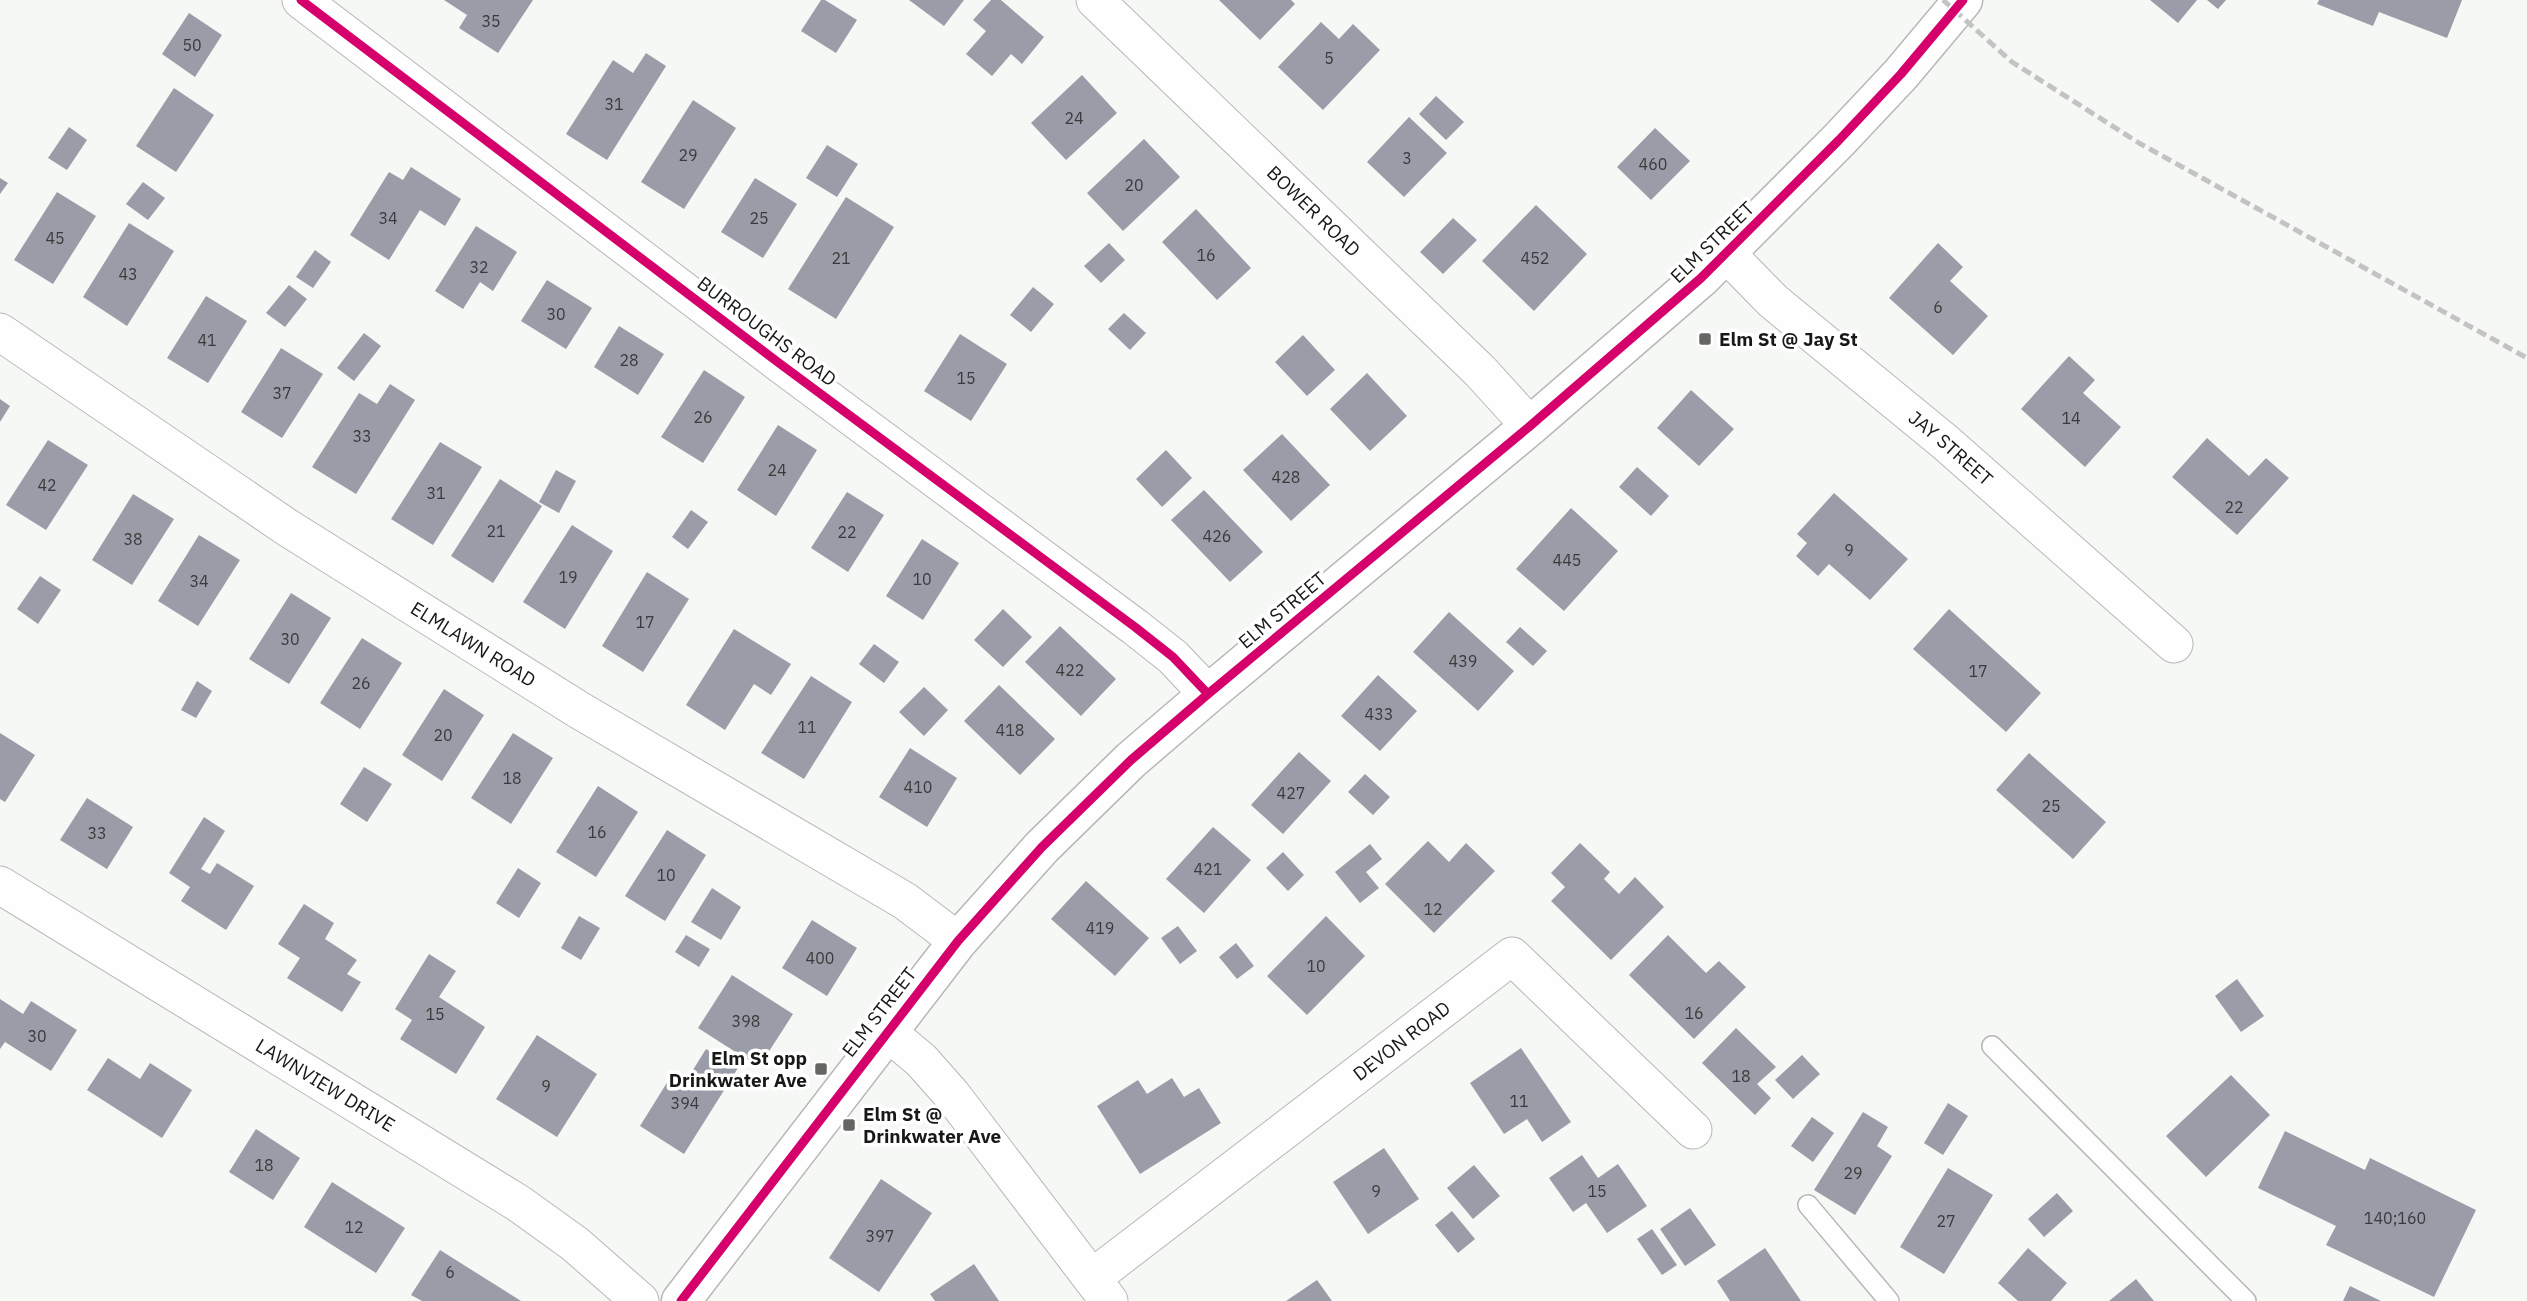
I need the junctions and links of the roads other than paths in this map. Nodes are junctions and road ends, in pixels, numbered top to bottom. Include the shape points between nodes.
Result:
1 (301, 0) edge
2 (1095, 0) edge
3 (1963, 0) edge
4 (1726, 253) junction
5 (0, 332) edge
6 (1530, 426) junction
7 (2174, 644) dead end
8 (1208, 694) junction
9 (0, 884) edge
10 (958, 941) junction
11 (886, 1031) junction
12 (1992, 1046) dead end
13 (1693, 1130) dead end
14 (1808, 1205) dead end
15 (1100, 1289) edge
16 (640, 1301) edge
17 (681, 1301) edge
18 (1889, 1301) edge
19 (2246, 1301) edge

1 - 8 street, BURROUGHS ROAD via 1135,627 1173,657
2 - 6 street, BOWER ROAD via 1480,371
3 - 4 main road, ELM STREET via 1901,74
4 - 6 main road, ELM STREET
4 - 7 street, JAY STREET via 1773,301 1945,442
5 - 10 street, ELMLAWN ROAD via 288,528 579,710 905,901
6 - 8 main road, ELM STREET
8 - 10 main road, ELM STREET via 1064,825
9 - 16 street, LAWNVIEW DRIVE via 518,1203 575,1244
10 - 11 main road, ELM STREET
11 - 15 street via 938,1078
11 - 17 main road, ELM STREET
12 - 19 lane
13 - 15 street, DEVON ROAD via 1512,956
14 - 18 lane

